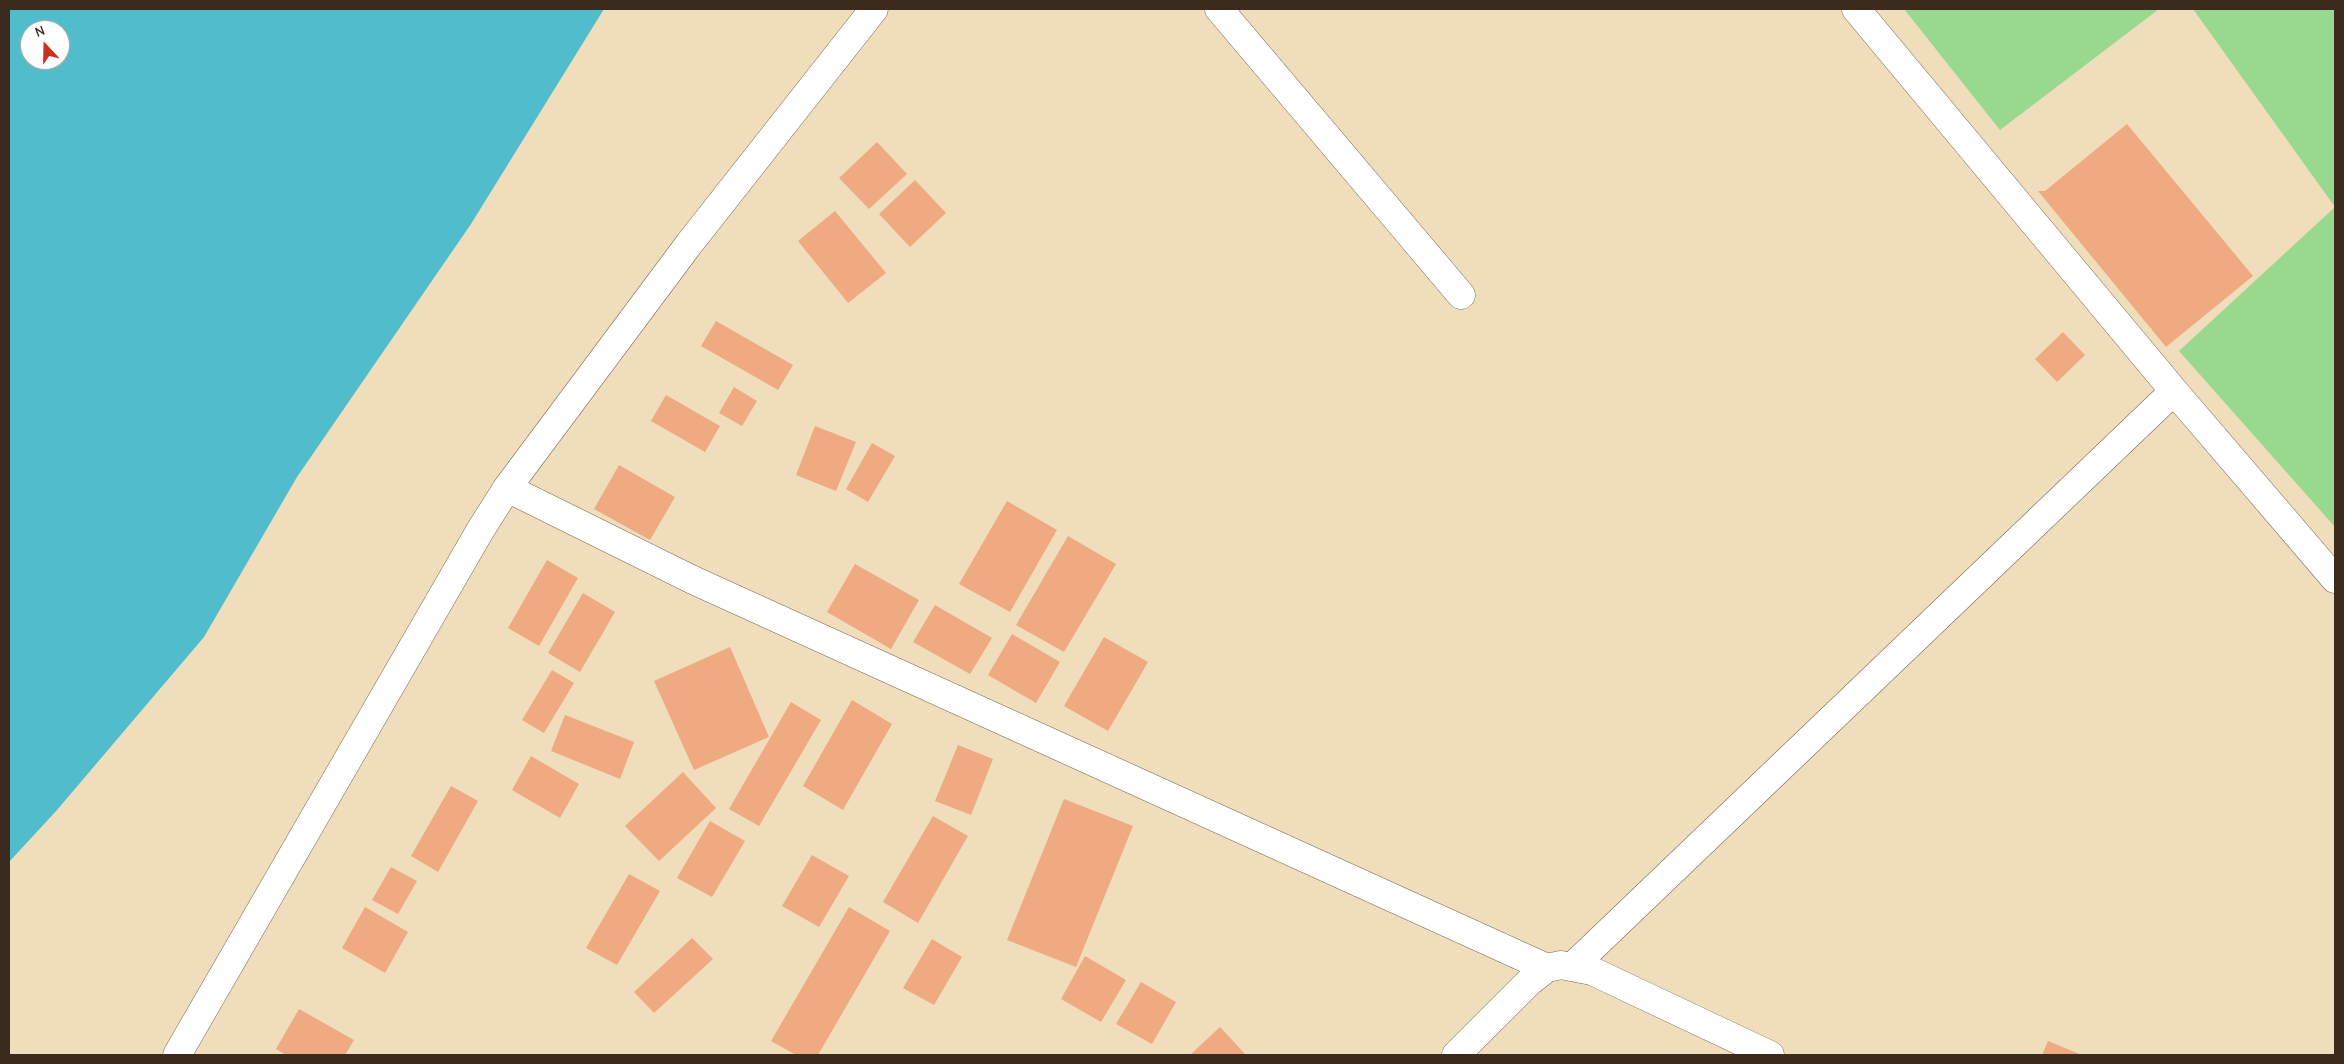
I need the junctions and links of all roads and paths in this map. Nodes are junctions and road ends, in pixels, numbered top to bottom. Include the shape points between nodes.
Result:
1 (874, 9) edge
2 (1219, 9) edge
3 (1856, 9) edge
4 (1461, 295) dead end
5 (2174, 392) junction
6 (507, 488) junction
7 (2335, 579) edge
8 (1560, 967) junction
9 (177, 1055) edge
10 (1456, 1055) edge
11 (1770, 1055) edge

1 - 6 street via 689,244
2 - 4 street
3 - 5 street
5 - 7 street
5 - 8 street
6 - 8 street via 693,580
6 - 9 street
8 - 10 street via 1529,982
8 - 11 street via 1592,971

